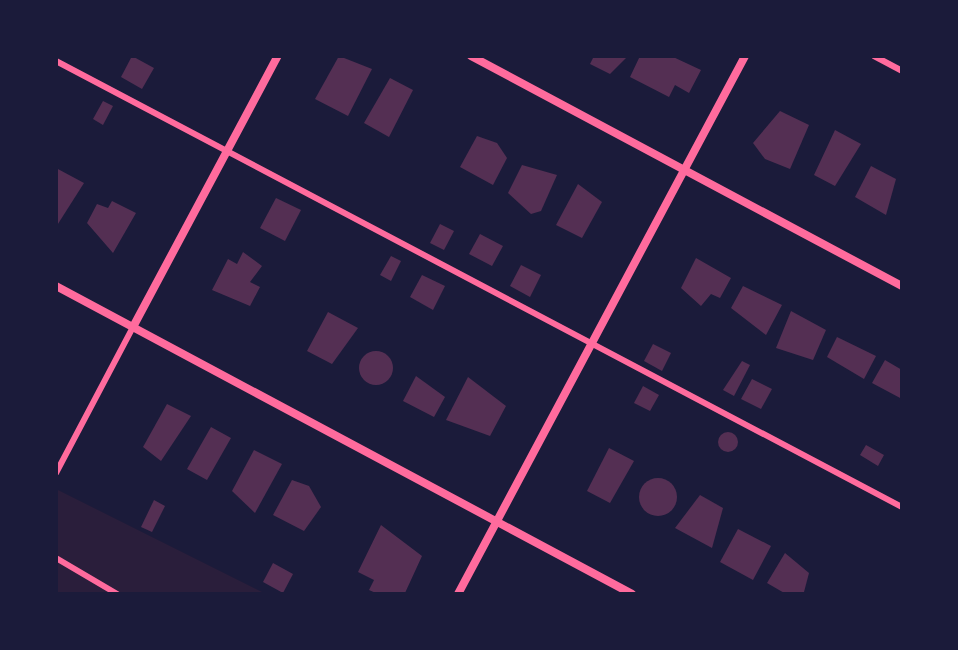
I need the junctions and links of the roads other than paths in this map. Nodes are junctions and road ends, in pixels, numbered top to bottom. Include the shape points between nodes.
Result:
1 (278, 56) edge
2 (471, 56) edge
3 (745, 56) edge
4 (874, 56) edge
5 (56, 61) edge
6 (902, 71) edge
7 (227, 151) junction
8 (685, 170) junction
9 (56, 286) edge
10 (902, 286) edge
11 (133, 327) junction
12 (592, 344) junction
13 (56, 473) edge
14 (902, 507) edge
15 (497, 521) junction
16 (56, 558) edge
17 (117, 594) edge
18 (458, 594) edge
19 (632, 594) edge

1 - 7 street
2 - 8 street
3 - 8 street
4 - 6 lane
5 - 7 lane
7 - 11 street
7 - 12 lane
8 - 10 street
8 - 12 street
9 - 11 street
11 - 13 lane
11 - 15 street
12 - 14 lane
12 - 15 street
15 - 18 street
15 - 19 street
16 - 17 lane

